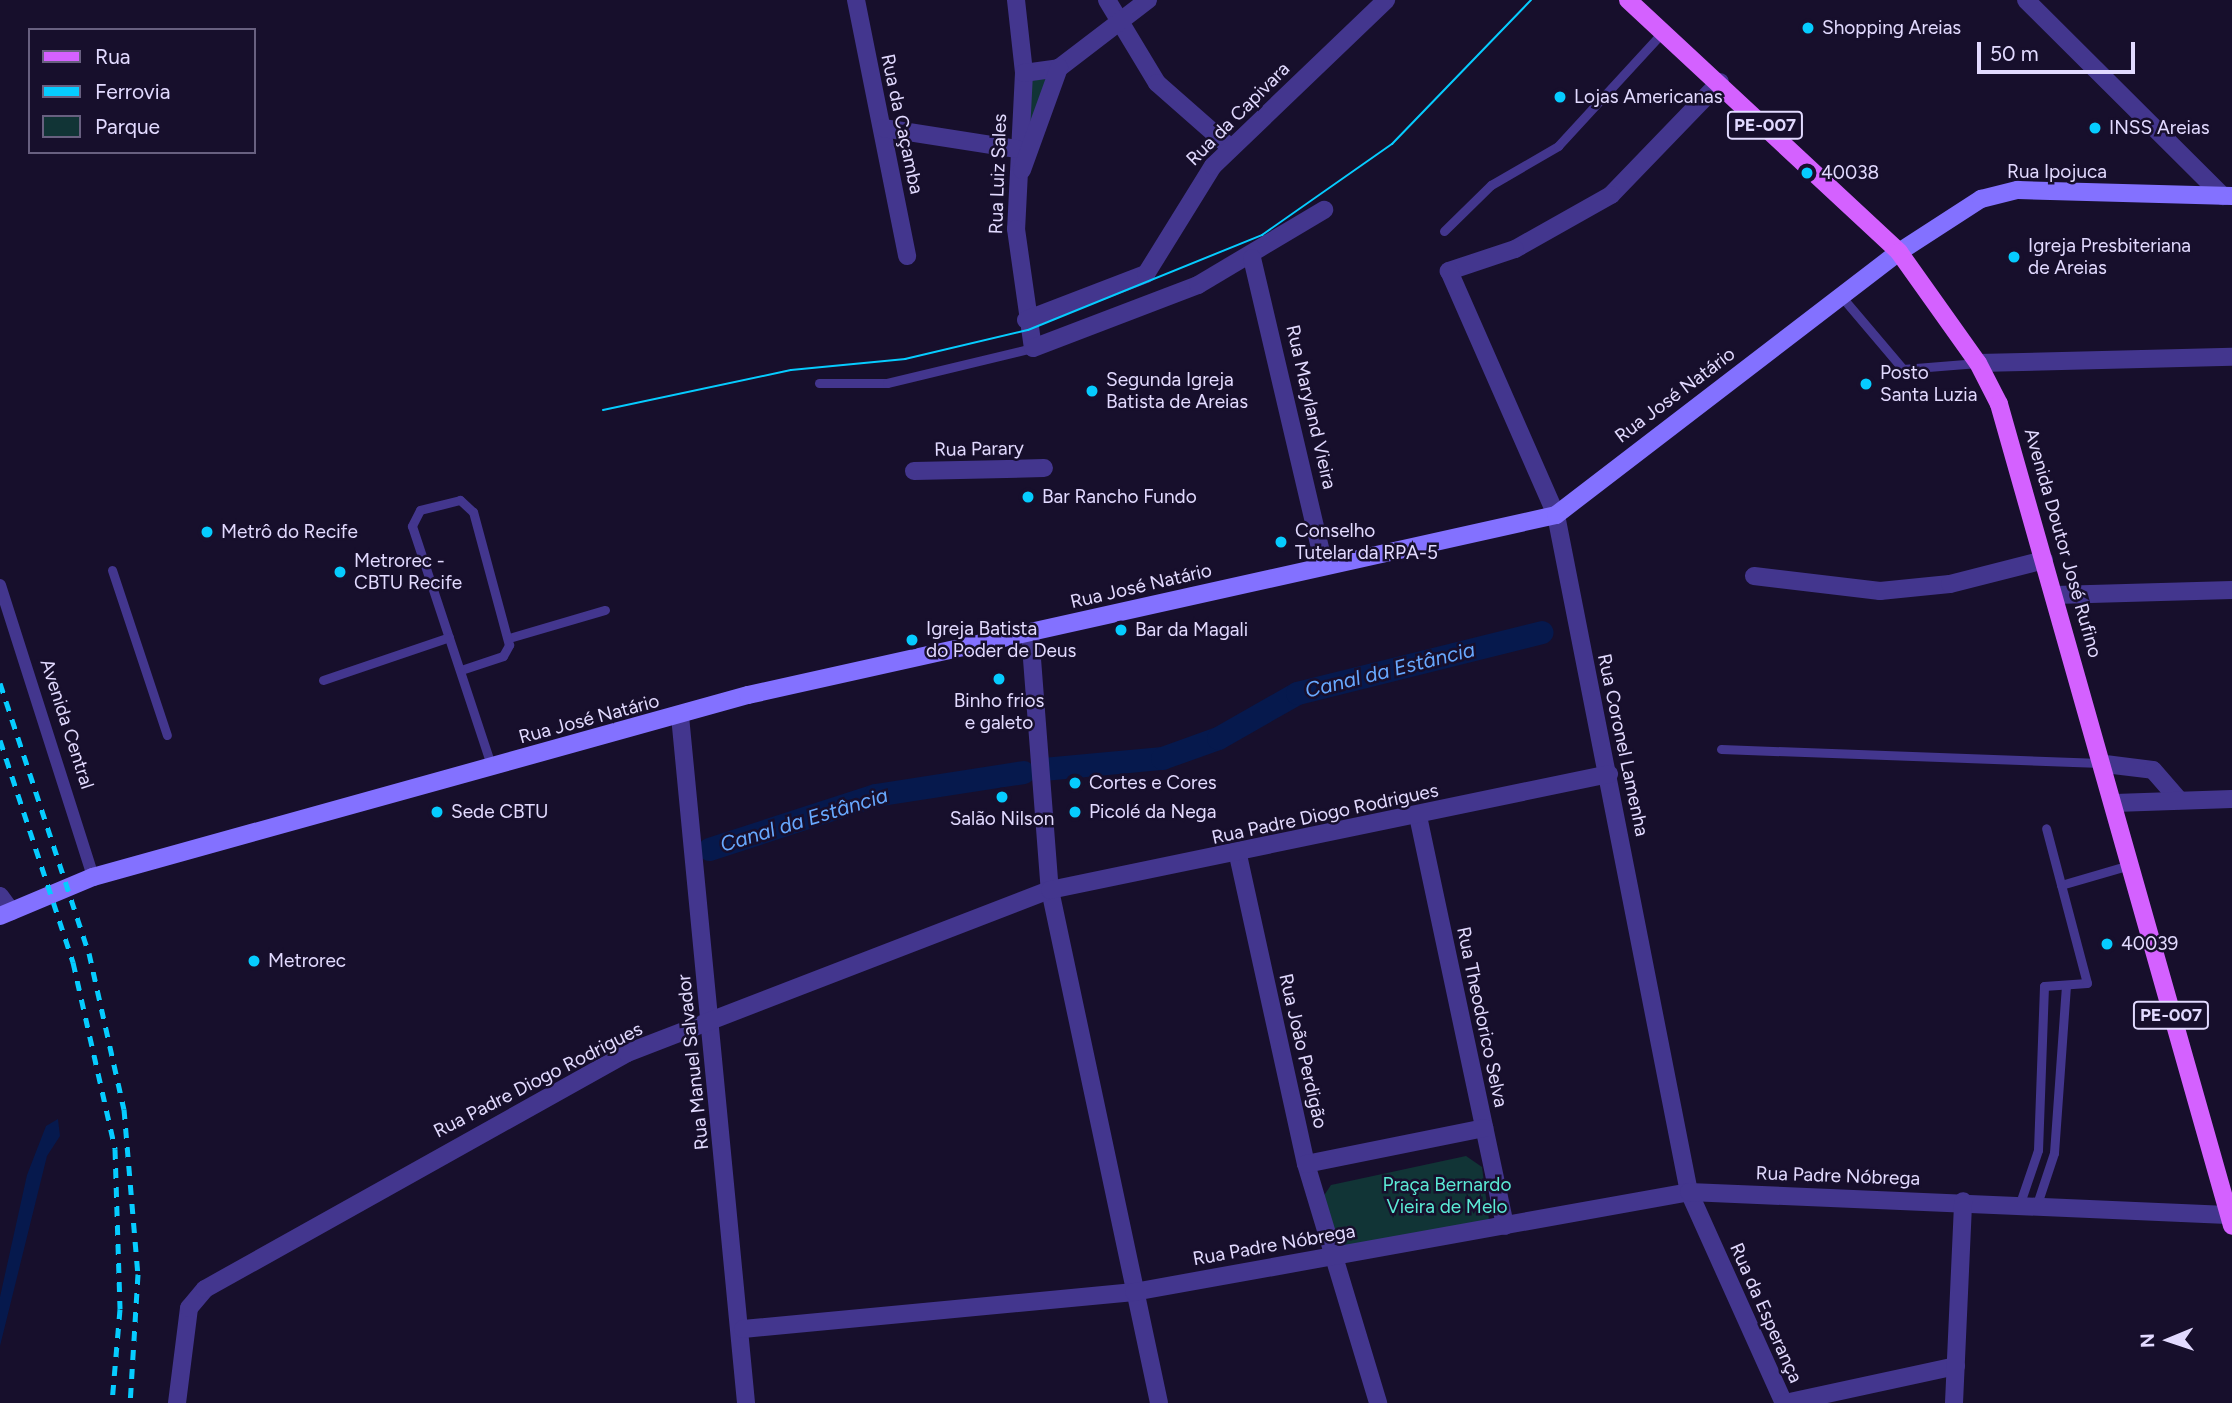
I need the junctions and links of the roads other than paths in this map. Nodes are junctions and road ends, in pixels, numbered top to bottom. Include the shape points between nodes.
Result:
1 (856, 0) edge
2 (1016, 0) edge
3 (1107, 0) edge
4 (1147, 0) edge
5 (1386, 0) edge
6 (1628, 0) edge
7 (2026, 0) edge
8 (1122, 25) junction
9 (1663, 32) junction
10 (1059, 68) junction
11 (1024, 73) junction
12 (1720, 82) junction
13 (883, 128) junction
14 (1231, 148) junction
15 (1017, 149) junction
16 (1016, 187) junction
17 (2227, 196) edge
18 (1324, 211) dead end
19 (1444, 231) dead end
20 (1899, 253) junction
21 (907, 256) dead end
22 (1252, 258) junction
23 (1841, 296) junction
24 (1026, 320) junction
25 (1033, 348) junction
26 (2232, 357) edge
27 (1979, 363) junction
28 (819, 383) dead end
29 (1044, 468) dead end
30 (914, 471) dead end
31 (1556, 515) junction
32 (2044, 560) junction
33 (1324, 566) junction
34 (112, 570) dead end
35 (1754, 576) dead end
36 (0, 585) edge
37 (2232, 590) edge
38 (2055, 595) junction
39 (605, 610) dead end
40 (1030, 633) junction
41 (449, 637) junction
42 (509, 638) junction
43 (461, 670) junction
44 (323, 680) dead end
45 (680, 716) junction
46 (167, 735) dead end
47 (1721, 749) dead end
48 (2105, 764) junction
49 (492, 768) junction
50 (1609, 774) junction
51 (2232, 799) edge
52 (2179, 800) junction
53 (2115, 803) junction
54 (1418, 816) junction
55 (2046, 828) dead end
56 (1238, 855) junction
57 (2131, 865) junction
58 (93, 877) junction
59 (2061, 885) junction
60 (1050, 890) junction
61 (0, 896) edge
62 (6, 913) edge
63 (2066, 987) junction
64 (708, 1021) junction
65 (2044, 1039) junction
66 (2064, 1040) junction
67 (2043, 1091) junction
68 (2061, 1093) junction
69 (1484, 1128) junction
70 (2038, 1150) junction
71 (2054, 1153) junction
72 (1306, 1164) junction
73 (1689, 1192) junction
74 (2227, 1196) edge
75 (1963, 1201) junction
76 (2028, 1203) junction
77 (2230, 1221) edge
78 (1505, 1226) junction
79 (1710, 1241) joint
80 (1331, 1256) junction
81 (1134, 1292) junction
82 (743, 1329) junction
83 (1956, 1366) junction
84 (177, 1403) edge
85 (746, 1403) edge
86 (1159, 1403) edge
87 (1378, 1403) edge
88 (1784, 1403) edge
89 (1954, 1403) edge

1 - 13 street, Rua da Caçamba
2 - 11 street, Rua Luiz Sales
3 - 8 street
4 - 8 street
5 - 14 street, Rua da Capivara
6 - 9 main road, Avenida Doutor José Rufino / PE-007
7 - 17 street
8 - 10 street
8 - 14 street via 1173,102
9 - 12 main road, Avenida Doutor José Rufino / PE-007
9 - 19 lane via 1558,146 1491,185
10 - 11 street
10 - 16 street
11 - 15 street, Rua Luiz Sales
12 - 20 main road, Avenida Doutor José Rufino / PE-007
12 - 31 street, Rua Coronel Lamenha via 1611,195 1515,249 1449,271
13 - 15 street
13 - 21 street, Rua da Caçamba
14 - 24 street, Rua da Capivara via 1199,181 1146,274
15 - 16 street, Rua Luiz Sales
16 - 24 street, Rua Luiz Sales
17 - 20 main road, Rua Ipojuca via 1996,194
18 - 22 street
20 - 23 main road, Rua José Natário
20 - 27 main road, Avenida Doutor José Rufino / PE-007
22 - 25 street via 1112,321
22 - 33 street, Rua Maryland Vieira
23 - 27 lane via 1903,369
23 - 31 main road, Rua José Natário
24 - 25 street, Rua Luiz Sales
25 - 28 lane via 887,383
26 - 27 street
27 - 32 main road, Avenida Doutor José Rufino / PE-007 via 2013,435
29 - 30 street, Rua Parary
31 - 33 main road, Rua José Natário
31 - 50 street, Rua Coronel Lamenha
32 - 35 street via 1950,584 1880,591
32 - 38 main road, Avenida Doutor José Rufino / PE-007
33 - 40 main road, Rua José Natário
34 - 46 lane
36 - 58 street, Avenida Central
37 - 38 street
38 - 48 main road, Avenida Doutor José Rufino / PE-007
39 - 42 lane
40 - 45 main road, Rua José Natário via 841,673
40 - 60 street
41 - 42 lane via 412,522 421,510 460,500 473,512
41 - 43 lane
41 - 44 lane
42 - 43 lane via 503,656
43 - 49 lane
45 - 49 main road, Rua José Natário
45 - 64 street, Rua Manuel Salvador
47 - 48 lane
48 - 52 street via 2153,769
48 - 53 main road, Avenida Doutor José Rufino / PE-007
49 - 58 main road, Rua José Natário
50 - 54 street, Rua Padre Diogo Rodrigues
50 - 73 street, Rua Coronel Lamenha
51 - 52 street
52 - 53 street
53 - 57 main road, Avenida Doutor José Rufino / PE-007
54 - 56 street, Rua Padre Diogo Rodrigues
54 - 69 street, Rua Theodorico Selva
55 - 59 lane
56 - 60 street, Rua Padre Diogo Rodrigues
56 - 72 street, Rua João Perdigão
57 - 59 lane
57 - 74 main road, Avenida Doutor José Rufino / PE-007
58 - 62 main road, Rua José Natário
59 - 63 lane via 2087,983
60 - 64 street, Rua Padre Diogo Rodrigues
60 - 81 street
61 - 62 street
63 - 65 lane via 2044,986
63 - 66 lane
64 - 82 street, Rua Manuel Salvador
64 - 84 street, Rua Padre Diogo Rodrigues via 615,1060 205,1289 189,1308
65 - 66 lane
65 - 67 lane
66 - 68 lane
67 - 68 lane
67 - 70 lane
68 - 71 lane
69 - 72 street
69 - 78 street, Rua Theodorico Selva
70 - 71 lane
70 - 76 lane
71 - 76 lane
72 - 80 street, Rua João Perdigão
73 - 75 street, Rua Padre Nóbrega
73 - 78 street, Rua Padre Nóbrega
73 - 79 street, Rua Coronel Lamenha
74 - 77 main road, Avenida Doutor José Rufino / PE-007
75 - 76 street, Rua Padre Nóbrega
75 - 83 street
76 - 77 street, Rua Padre Nóbrega
78 - 80 street, Rua Padre Nóbrega
79 - 88 street, Rua da Esperança
80 - 81 street, Rua Padre Nóbrega
80 - 87 street, Rua João Perdigão
81 - 82 street, Rua Padre Nóbrega
81 - 86 street
82 - 85 street, Rua Manuel Salvador
83 - 88 street
83 - 89 street

